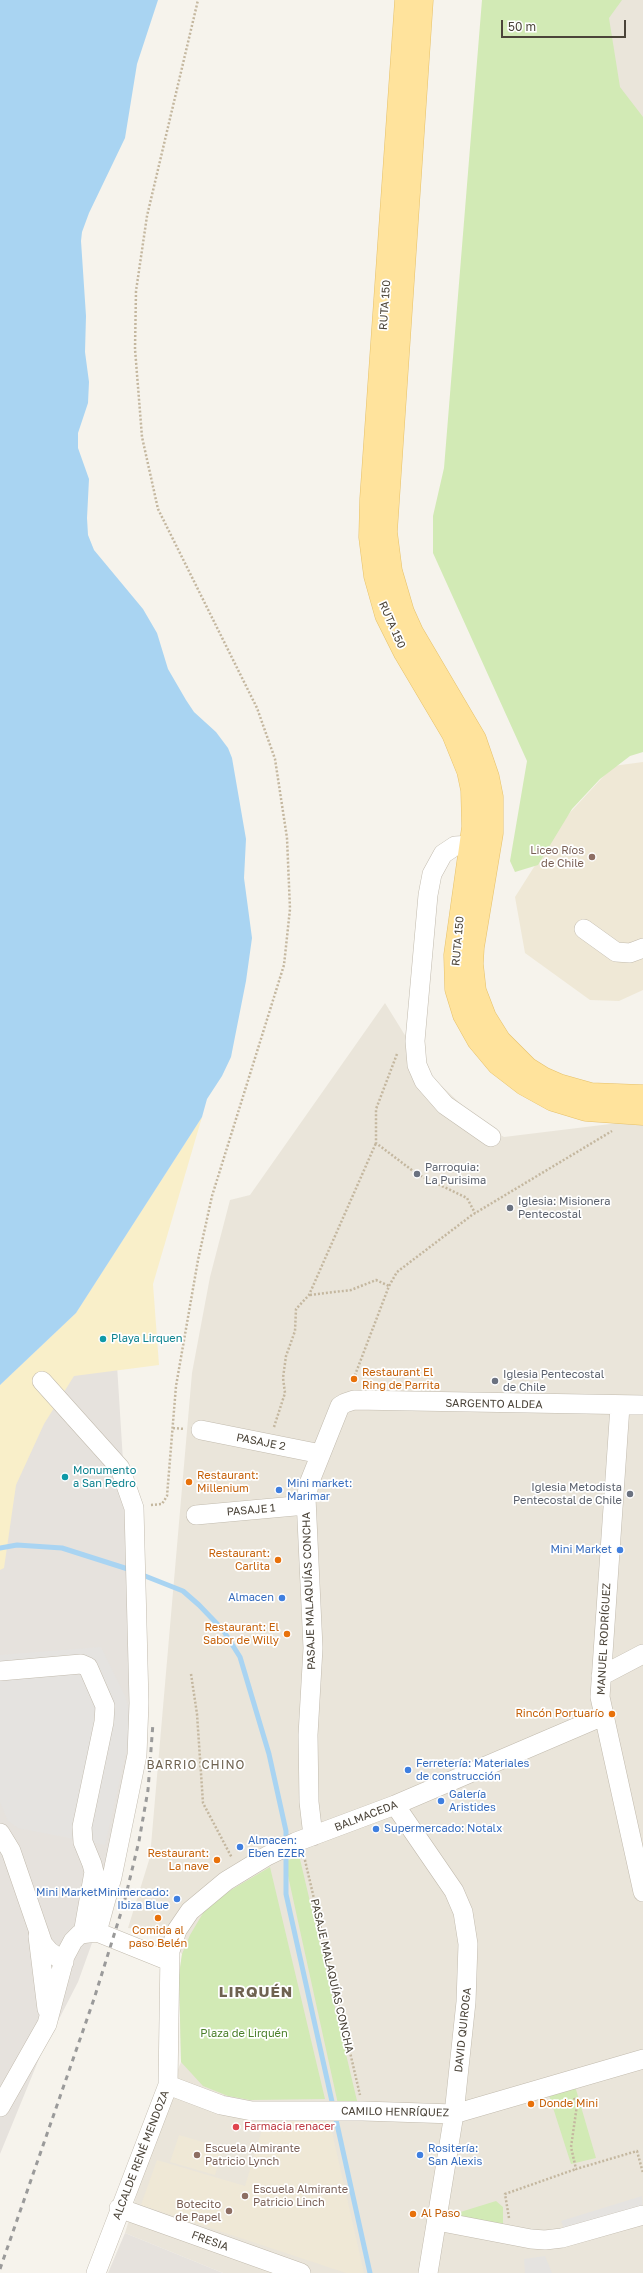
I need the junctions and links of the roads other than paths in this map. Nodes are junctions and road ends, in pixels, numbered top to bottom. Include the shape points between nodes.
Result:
1 (406, 0) edge
2 (422, 0) edge
3 (471, 845) junction
4 (584, 929) dead end
5 (643, 948) edge
6 (643, 1096) edge
7 (643, 1114) edge
8 (491, 1136) dead end
9 (42, 1381) dead end
10 (345, 1403) joint
11 (643, 1405) edge
12 (620, 1406) junction
13 (202, 1430) dead end
14 (321, 1454) junction
15 (306, 1505) junction
16 (196, 1515) dead end
17 (643, 1654) edge
18 (0, 1672) edge
19 (600, 1676) junction
20 (603, 1716) junction
21 (395, 1805) junction
22 (0, 1833) edge
23 (303, 1839) junction
24 (643, 1892) edge
25 (37, 1930) junction
26 (95, 1934) junction
27 (169, 1961) junction
28 (64, 1962) junction
29 (46, 2024) junction
30 (643, 2059) edge
31 (168, 2085) junction
32 (0, 2107) edge
33 (454, 2114) junction
34 (119, 2208) junction
35 (642, 2215) edge
36 (437, 2220) junction
37 (96, 2273) edge
38 (301, 2273) edge
39 (428, 2273) edge

1 - 3 main road, RUTA 150 via 371,492 370,537 375,576 386,615 405,653 453,734 468,771 473,808
2 - 6 main road, RUTA 150 via 386,532 391,571 403,612 412,632 475,739 492,797 492,833 472,947 475,991 485,1017 500,1041 527,1068 543,1078 591,1094
3 - 7 main road, RUTA 150 via 456,936 455,972 459,1002 478,1040 510,1075 553,1100 586,1110
3 - 8 street via 455,846 443,854 432,874 415,1041 418,1065 424,1081 445,1105
4 - 5 street via 616,952 630,953
9 - 26 street via 120,1468 134,1508 137,1535 137,1755 112,1877
10 - 12 street, SARGENTO ALDEA via 354,1400
10 - 14 street, PASAJE MALAQUÍAS CONCHA via 338,1412
11 - 12 street, SARGENTO ALDEA
12 - 19 street, MANUEL RODRÍGUEZ
13 - 14 street, PASAJE 2
14 - 15 street, PASAJE MALAQUÍAS CONCHA via 307,1492
15 - 16 street, PASAJE 1
15 - 23 street, PASAJE MALAQUÍAS CONCHA via 313,1648
17 - 19 street
18 - 26 street via 81,1664 88,1667 105,1706 104,1722 82,1826 83,1842 94,1872
19 - 20 street, MANUEL RODRÍGUEZ
20 - 21 street, BALMACEDA
20 - 24 street, MANUEL RODRÍGUEZ
21 - 23 street, BALMACEDA
21 - 33 street, DAVID QUIROGA via 454,1891 466,1928 468,1984
22 - 25 street via 11,1851
23 - 27 street, BALMACEDA via 239,1871 201,1900 183,1920 173,1940
25 - 28 street via 49,1951
25 - 29 street via 47,2009
26 - 27 street
26 - 28 street via 80,1934 73,1941
27 - 31 street, ALCALDE RENÉ MENDOZA
28 - 29 street
29 - 32 street
30 - 33 street, CAMILO HENRÍQUEZ
31 - 33 street, CAMILO HENRÍQUEZ via 240,2110
31 - 34 street, ALCALDE RENÉ MENDOZA
33 - 36 street, DAVID QUIROGA
34 - 37 street, ALCALDE RENÉ MENDOZA
34 - 38 street, FRESIA
35 - 36 street via 554,2239 531,2239
36 - 39 street, DAVID QUIROGA

